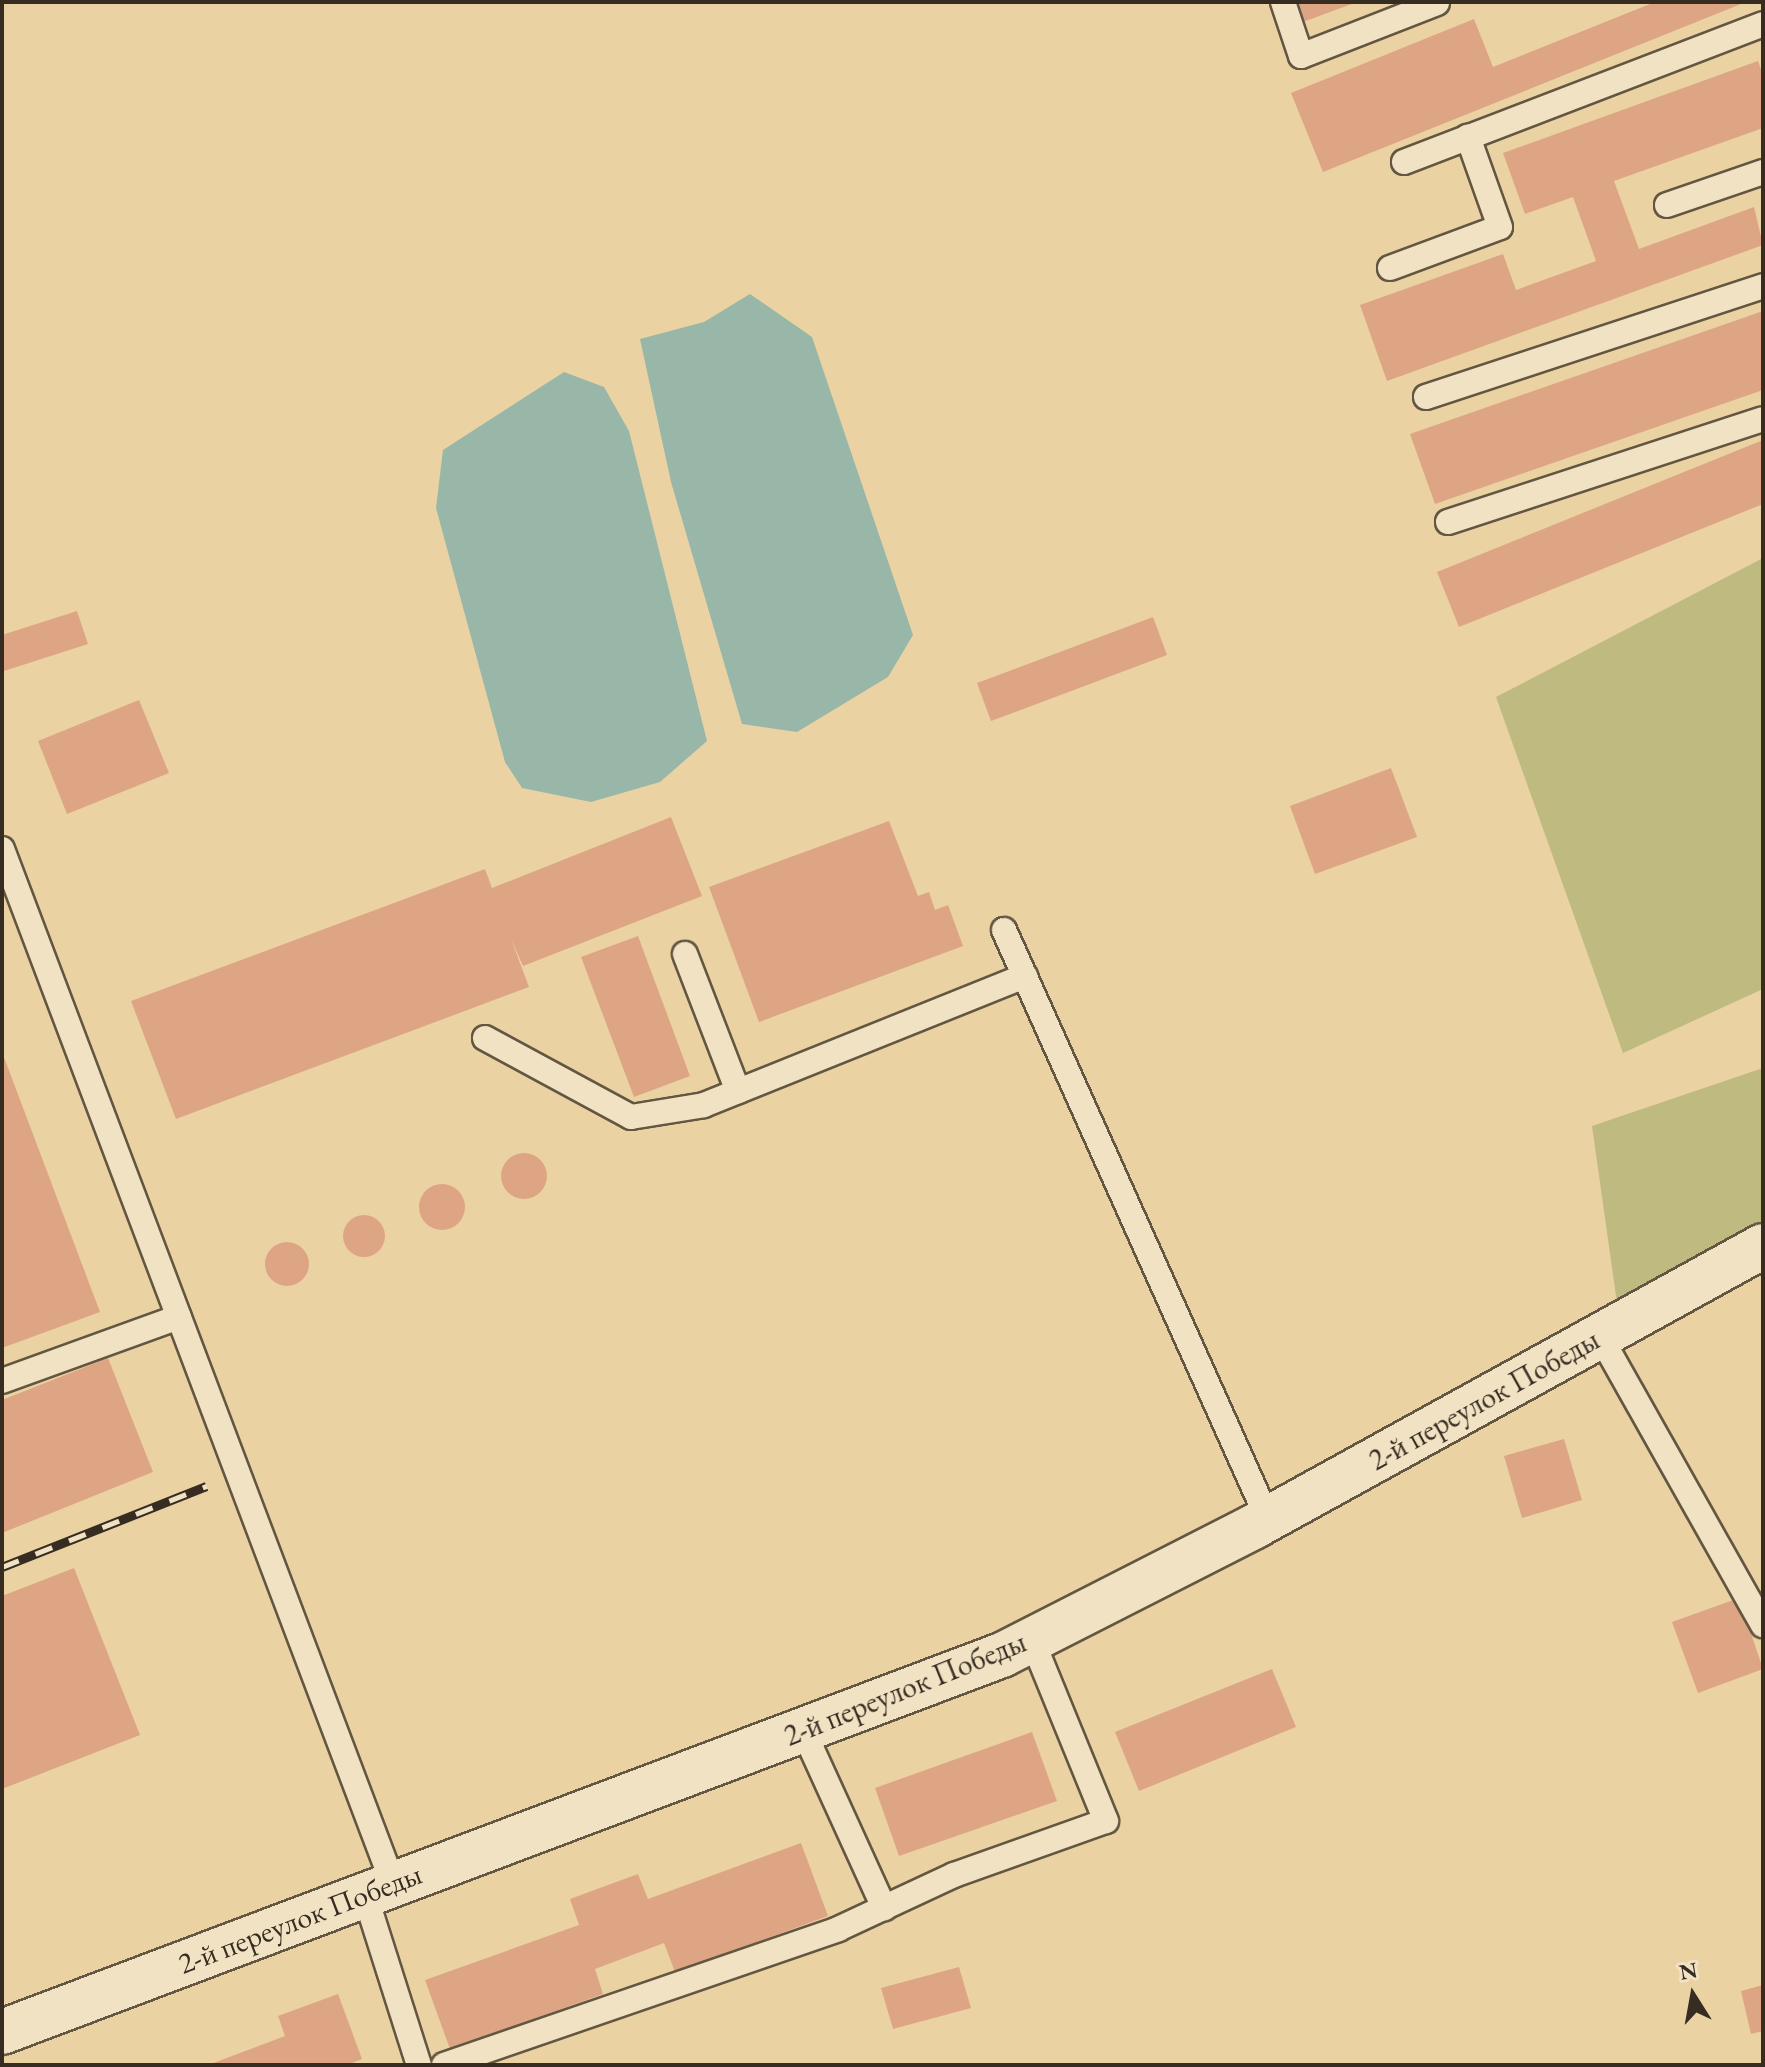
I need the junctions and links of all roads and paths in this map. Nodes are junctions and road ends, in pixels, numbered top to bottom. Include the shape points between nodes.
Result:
1 (1283, 2) edge
2 (1437, 3) edge
3 (1763, 24) edge
4 (1468, 137) junction
5 (1404, 162) dead end
6 (1763, 172) edge
7 (1667, 205) dead end
8 (1390, 268) dead end
9 (1763, 286) edge
10 (1426, 397) dead end
11 (1763, 419) edge
12 (1448, 522) dead end
13 (2, 849) edge
14 (1004, 930) dead end
15 (685, 954) dead end
16 (1025, 976) junction
17 (485, 1038) dead end
18 (738, 1091) junction
19 (1763, 1246) edge
20 (179, 1317) junction
21 (1600, 1336) junction
22 (2, 1381) edge
23 (1268, 1519) junction
24 (1763, 1625) edge
25 (1032, 1640) junction
26 (803, 1730) junction
27 (379, 1890) junction
28 (884, 1908) junction
29 (2, 2032) edge
30 (419, 2065) edge
31 (444, 2065) edge

1 - 2 lane via 1301,56
3 - 4 lane
4 - 5 lane
4 - 8 lane via 1500,227
6 - 7 lane
9 - 10 lane
11 - 12 lane
13 - 20 lane
14 - 16 lane
15 - 18 lane
16 - 18 lane
16 - 23 lane
17 - 18 lane via 631,1117 704,1105
19 - 21 street, 2-й переулок Победы
20 - 22 lane
20 - 27 lane
21 - 23 street, 2-й переулок Победы
21 - 24 lane
23 - 25 street, 2-й переулок Победы
25 - 26 street, 2-й переулок Победы
25 - 28 lane via 1106,1821 954,1875
26 - 27 street, 2-й переулок Победы
26 - 28 lane
27 - 29 street, 2-й переулок Победы
27 - 30 lane
28 - 31 lane via 648,1998

